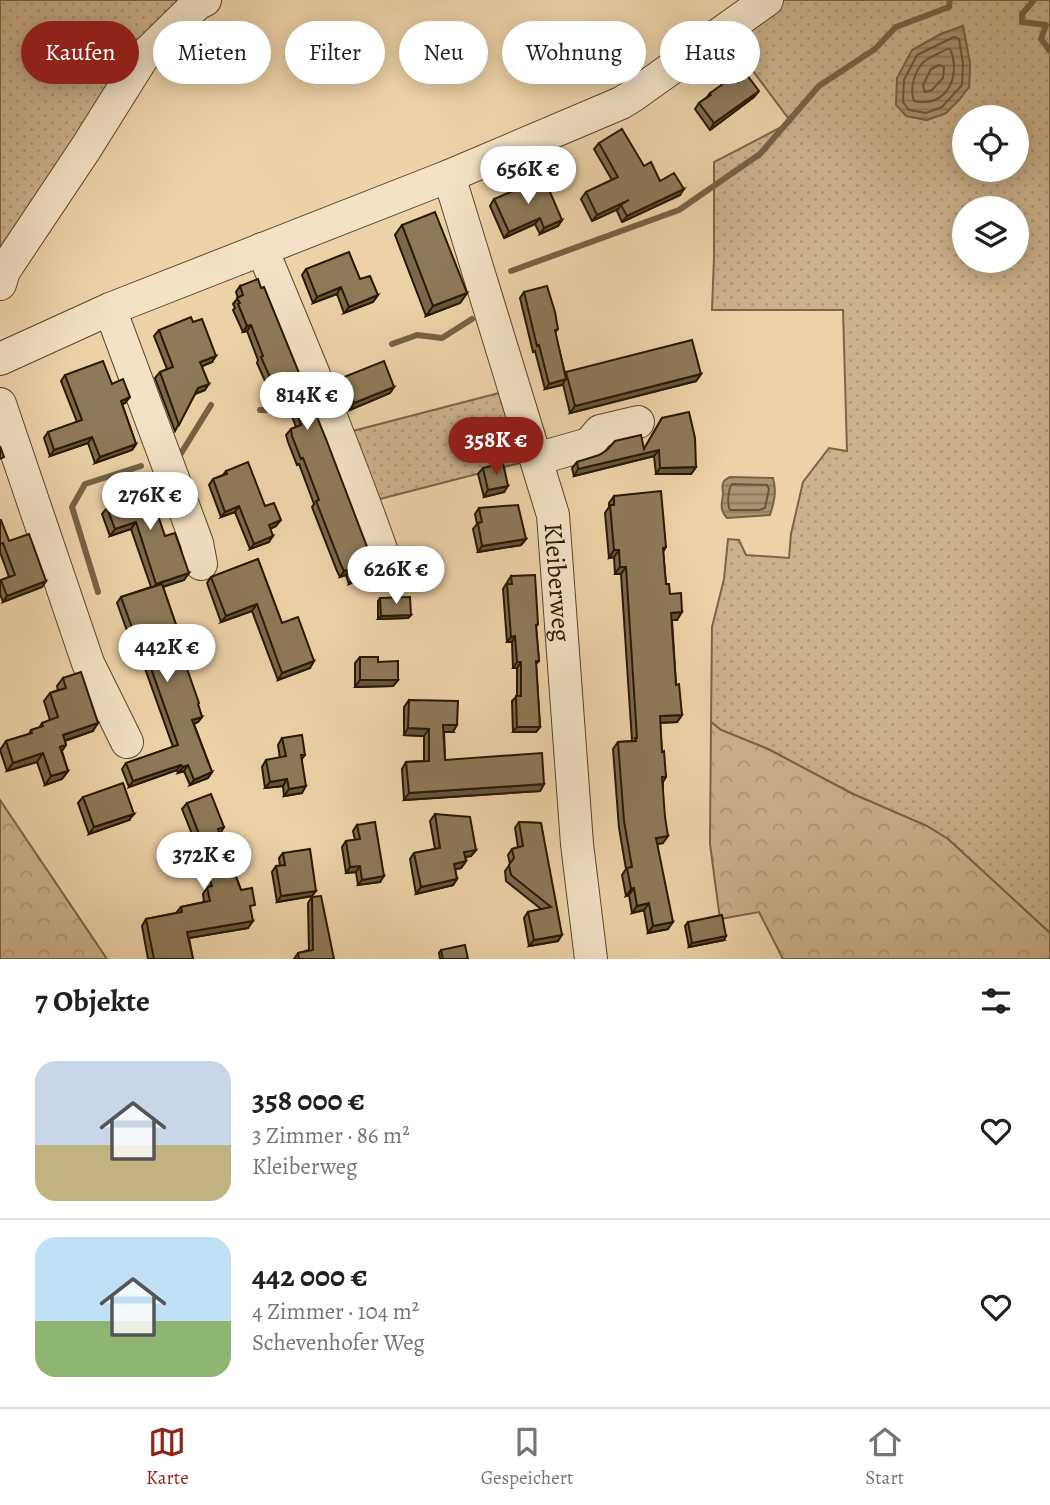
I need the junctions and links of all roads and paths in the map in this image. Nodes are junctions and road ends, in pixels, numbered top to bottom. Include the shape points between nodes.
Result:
1 (205, 0) edge
2 (767, 0) edge
3 (449, 176) junction
4 (262, 249) junction
5 (0, 285) edge
6 (110, 309) junction
7 (0, 359) edge
8 (0, 404) edge
9 (638, 422) dead end
10 (536, 459) junction
11 (382, 552) dead end
12 (201, 564) dead end
13 (127, 741) dead end
14 (591, 959) edge

1 - 5 street via 143,57
2 - 3 street via 621,103
3 - 4 street
3 - 10 street, Kleiberweg
4 - 6 street
4 - 11 street
6 - 7 street
6 - 12 street
8 - 13 street via 88,663
9 - 10 street via 600,431 589,443
10 - 14 street, Kleiberweg via 553,515 576,845

